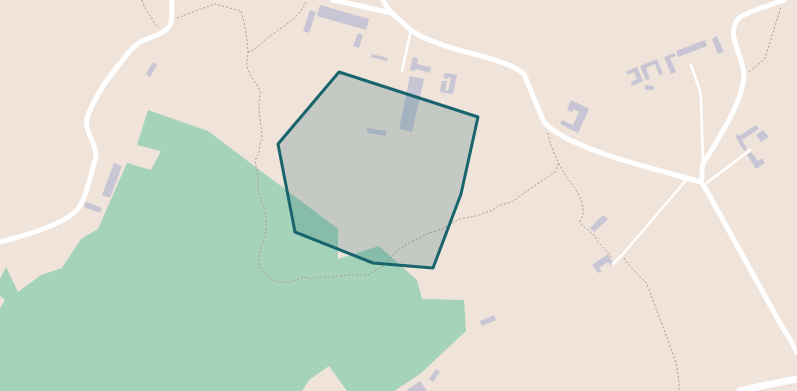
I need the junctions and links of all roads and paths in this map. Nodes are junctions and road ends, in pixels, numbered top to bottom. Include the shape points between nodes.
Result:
1 (142, 0) edge
2 (172, 0) edge
3 (308, 0) edge
4 (333, 0) edge
5 (383, 0) edge
6 (784, 0) edge
7 (782, 6) dead end
8 (392, 13) junction
9 (171, 20) junction
10 (411, 30) junction
11 (164, 32) junction
12 (248, 53) junction
13 (691, 65) dead end
14 (402, 71) dead end
15 (744, 76) junction
16 (547, 126) junction
17 (750, 150) dead end
18 (559, 162) junction
19 (703, 164) junction
20 (688, 178) junction
21 (702, 184) junction
22 (0, 242) edge
23 (623, 254) junction
24 (616, 261) junction
25 (613, 264) dead end
26 (797, 353) edge
27 (797, 379) edge
28 (679, 391) edge
29 (740, 391) edge

1 - 11 path via 154,24
2 - 9 street
3 - 12 path via 289,24
4 - 8 street
5 - 8 street
6 - 15 street via 747,13 738,19 734,29 735,42
7 - 15 path via 765,58
8 - 10 street
9 - 11 street
9 - 12 path via 215,4 241,11
10 - 14 lane
10 - 16 street via 433,41 521,71
11 - 22 street via 142,42 130,51 99,90 87,122 96,157 79,207 71,216 57,223
12 - 18 path via 246,66 260,95 262,140 255,161 258,192 265,211 266,231 259,264 266,275 278,282 290,282 304,277 368,275 383,266 402,247 429,233 459,219 476,216 514,201 555,172
13 - 19 lane via 701,99
15 - 19 street via 740,97
16 - 18 path via 548,138
16 - 20 street via 584,147
17 - 21 lane
18 - 24 path via 580,198 584,211 580,222
19 - 21 street
20 - 21 street
20 - 23 lane
21 - 26 street
23 - 24 lane
23 - 28 path via 627,263 648,284 676,362
24 - 25 lane
27 - 29 street

